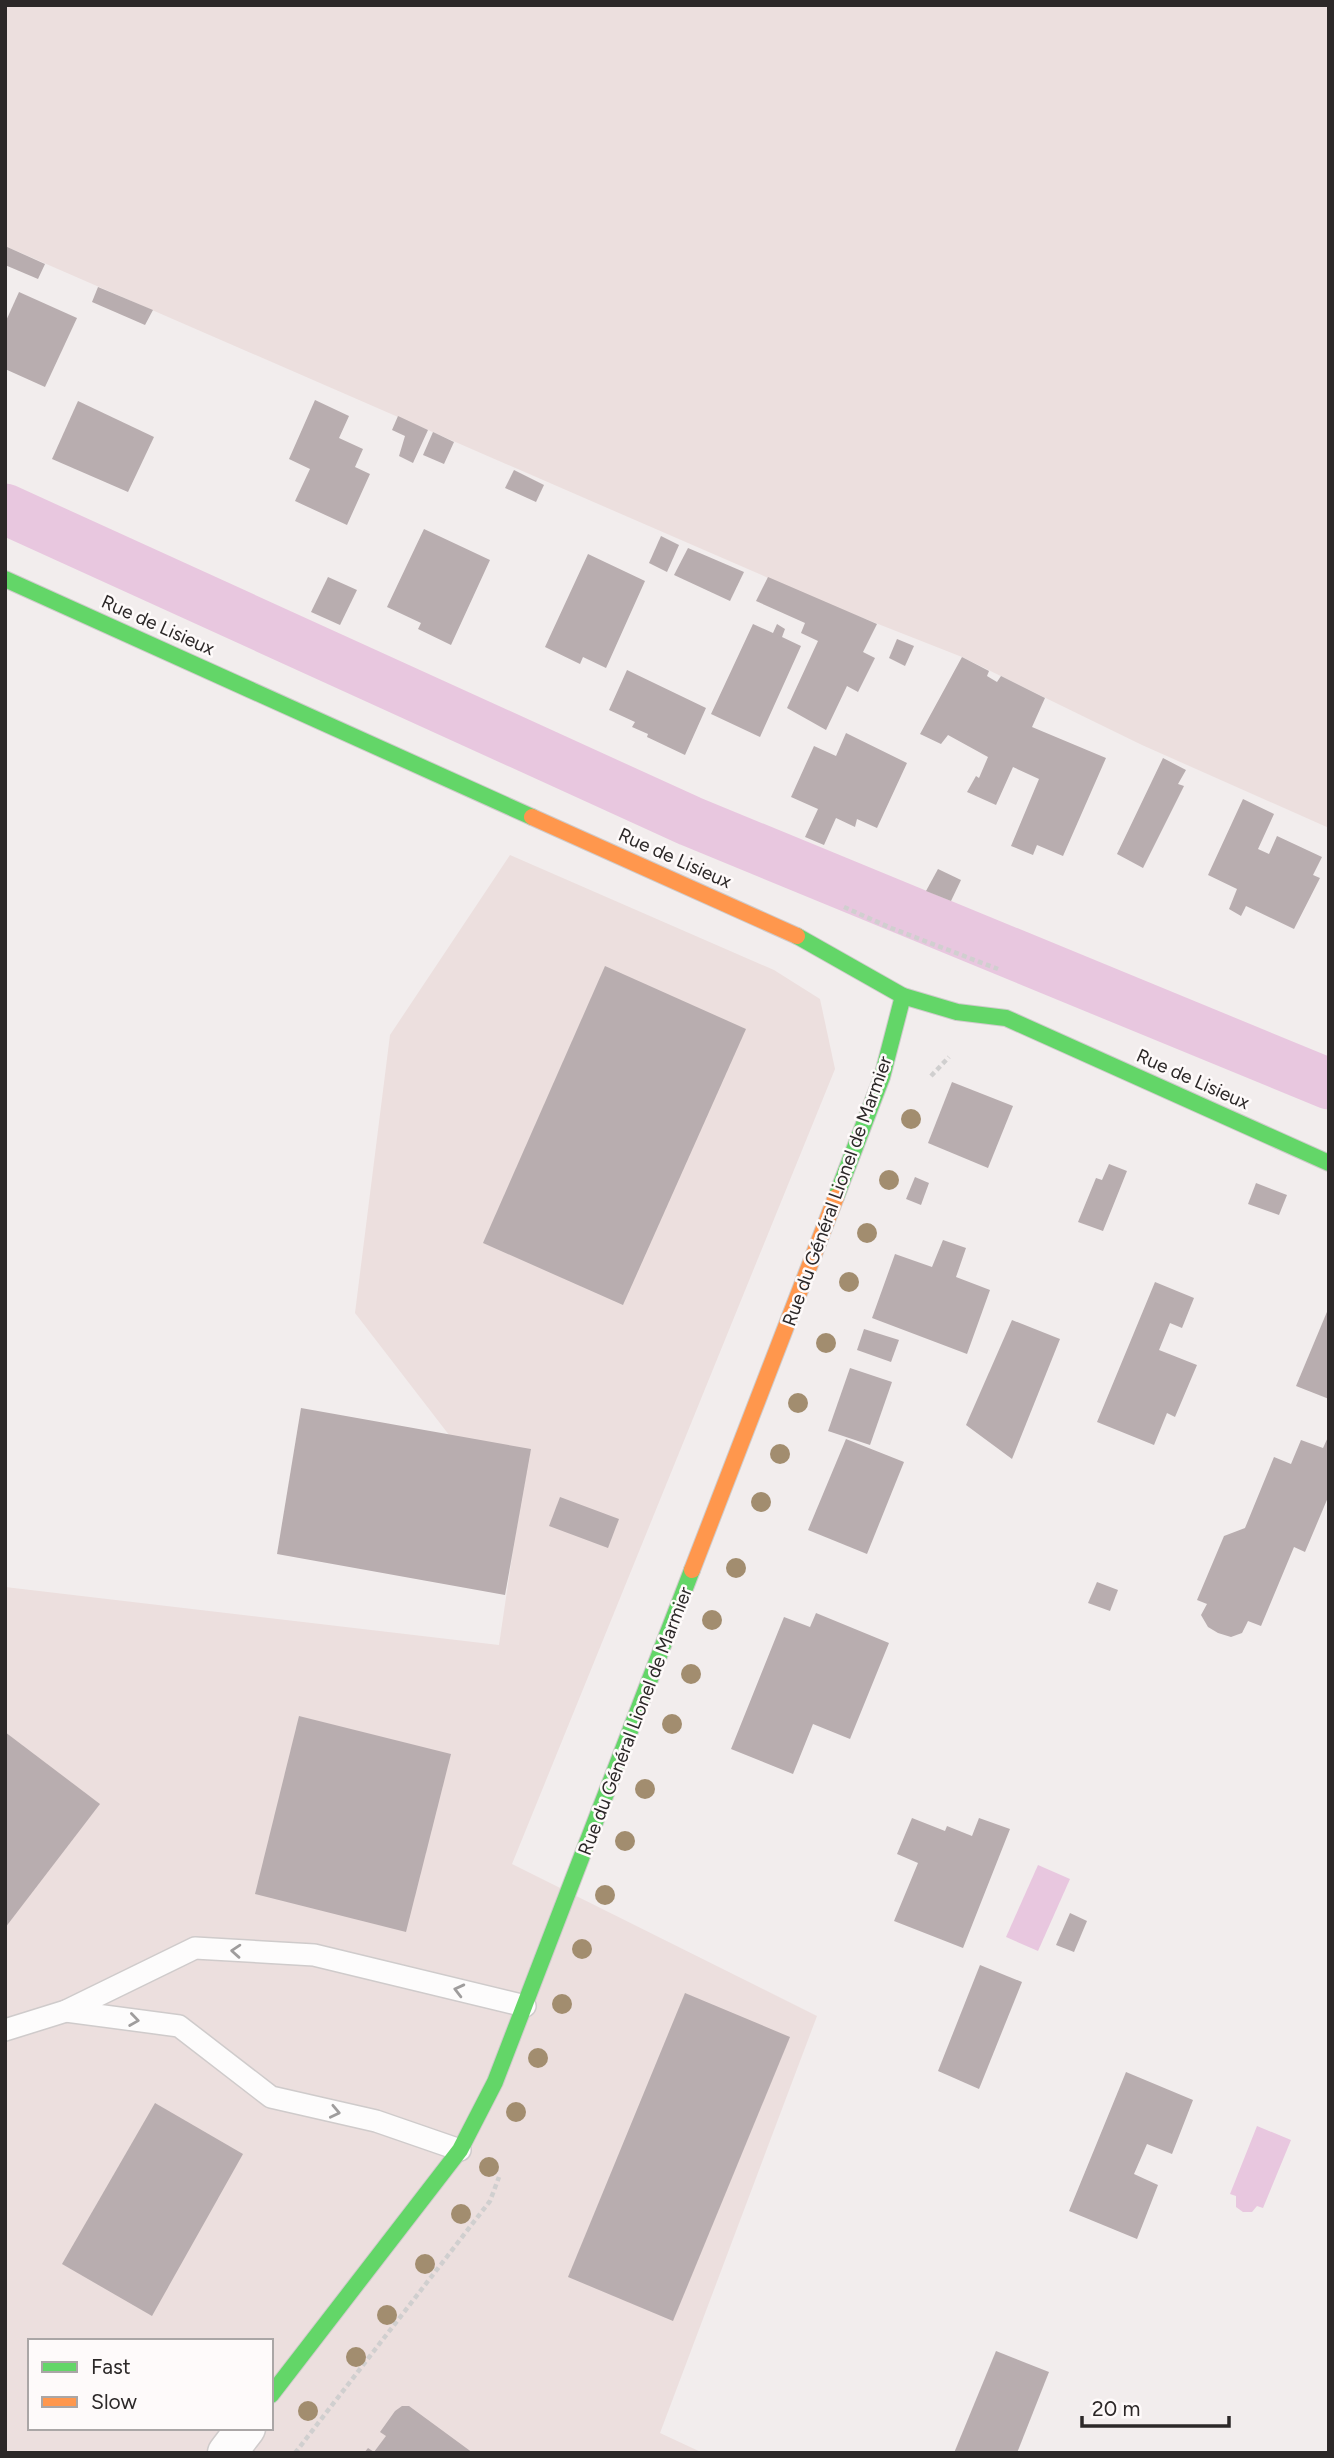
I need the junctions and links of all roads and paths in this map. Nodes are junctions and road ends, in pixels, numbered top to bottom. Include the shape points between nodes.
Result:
1 (5, 579) edge
2 (903, 996) junction
3 (1329, 1163) edge
4 (525, 2006) junction
5 (66, 2011) junction
6 (5, 2030) edge
7 (460, 2150) junction
8 (273, 2392) edge
9 (244, 2430) edge
10 (227, 2453) edge

1 - 2 street, Rue de Lisieux via 797,936
2 - 3 street, Rue de Lisieux via 957,1012 1006,1018
2 - 4 street, Rue du Général Lionel de Marmier via 882,1077
4 -> 5 lane via 314,1955 195,1948
4 - 7 street, Rue du Général Lionel de Marmier via 495,2082
5 - 6 lane
5 -> 7 lane via 179,2026 271,2097 376,2121
7 - 8 street, Rue du Général Lionel de Marmier
9 - 10 street

